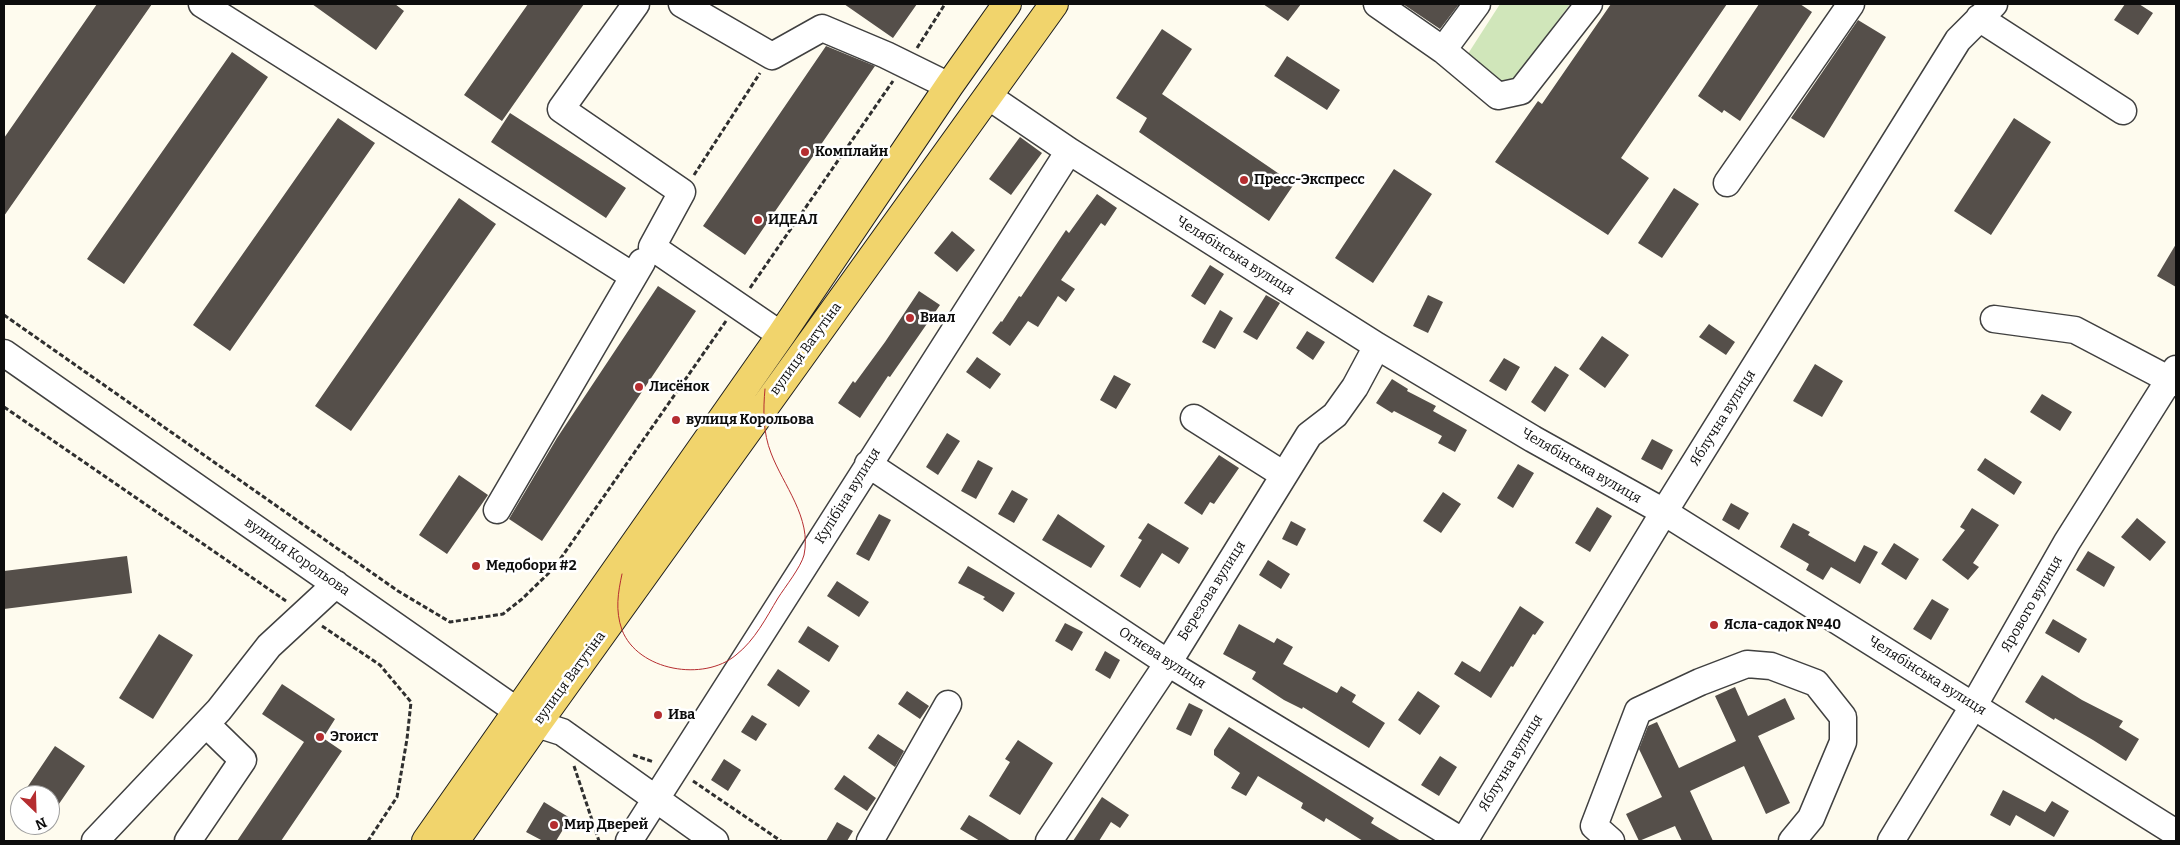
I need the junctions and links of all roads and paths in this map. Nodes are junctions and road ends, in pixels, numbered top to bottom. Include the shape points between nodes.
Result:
1 (202, 4) edge
2 (636, 4) edge
3 (682, 4) edge
4 (944, 4) edge
5 (1054, 4) edge
6 (1378, 4) edge
7 (1477, 4) edge
8 (1589, 4) edge
9 (1851, 4) edge
10 (1001, 6) edge
11 (1987, 11) edge
12 (1444, 50) junction
13 (772, 56) junction
14 (905, 65) junction
15 (949, 86) junction
16 (988, 96) junction
17 (2123, 111) dead end
18 (1069, 151) junction
19 (1727, 183) dead end
20 (682, 192) junction
21 (652, 246) junction
22 (633, 276) junction
23 (737, 305) junction
24 (4, 315) edge
25 (1994, 320) dead end
26 (781, 335) junction
27 (1377, 346) junction
28 (4, 353) edge
29 (2174, 377) edge
30 (4, 407) edge
31 (1194, 418) dead end
32 (868, 464) junction
33 (1284, 475) junction
34 (496, 510) dead end
35 (1664, 512) junction
36 (336, 584) junction
37 (304, 613) junction
38 (1168, 663) junction
39 (948, 704) dead end
40 (1974, 705) junction
41 (527, 718) junction
42 (206, 724) junction
43 (657, 799) junction
44 (2176, 833) edge
45 (95, 841) edge
46 (188, 841) edge
47 (368, 841) edge
48 (426, 841) edge
49 (455, 841) edge
50 (629, 841) edge
51 (715, 841) edge
52 (870, 841) edge
53 (1049, 841) edge
54 (1463, 841) edge
55 (1611, 841) edge
56 (1792, 841) edge
57 (1891, 841) edge

1 - 22 street
2 - 20 street via 561,109
3 - 13 street
4 - 14 path
5 - 16 main road, вулиця Ватутіна
6 - 12 street
7 - 12 street
8 - 12 street via 1521,91 1498,96
9 - 19 street
10 - 15 main road, вулиця Ватутіна
11 - 17 street
11 - 35 street, Яблучна вулиця via 1958,40
13 - 14 street via 822,28
13 - 20 path
14 - 15 street
14 - 23 path
15 - 26 main road, вулиця Ватутіна
16 - 18 street, Челябінська вулиця
16 - 41 main road, вулиця Ватутіна
18 - 27 street, Челябінська вулиця
18 - 32 street, Кулібіна вулиця
20 - 21 street
21 - 22 street
21 - 23 street
22 - 34 street
23 - 24 path via 554,568 503,614 450,622 398,591
23 - 26 street
25 - 29 street via 2075,330
26 - 41 main road, вулиця Ватутіна
27 - 33 street, Березова вулиця via 1335,416 1309,435
27 - 35 street, Челябінська вулиця
28 - 36 street, вулиця Корольова
29 - 40 street, Ярового вулиця via 2067,542
30 - 37 path
31 - 33 street
32 - 38 street, Огнєва вулиця
32 - 43 street, Кулібіна вулиця
33 - 38 street, Березова вулиця
35 - 40 street, Челябінська вулиця
35 - 54 street, Яблучна вулиця
36 - 37 street
36 - 41 street, вулиця Корольова
37 - 42 street via 269,646
37 - 47 path via 380,665 411,702 397,797
38 - 53 street, Березова вулиця
38 - 54 street, Огнєва вулиця
39 - 52 street
40 - 44 street, Челябінська вулиця
40 - 57 street, Ярового вулиця
41 - 43 street, вулиця Корольова via 562,732
41 - 48 main road, вулиця Ватутіна
41 - 49 main road, вулиця Ватутіна
42 - 45 street
42 - 46 street via 243,760
43 - 50 street, Кулібіна вулиця
43 - 51 street, вулиця Корольова
55 - 56 street via 1594,826 1638,711 1747,664 1771,666 1816,683 1843,717 1843,742 1811,818

